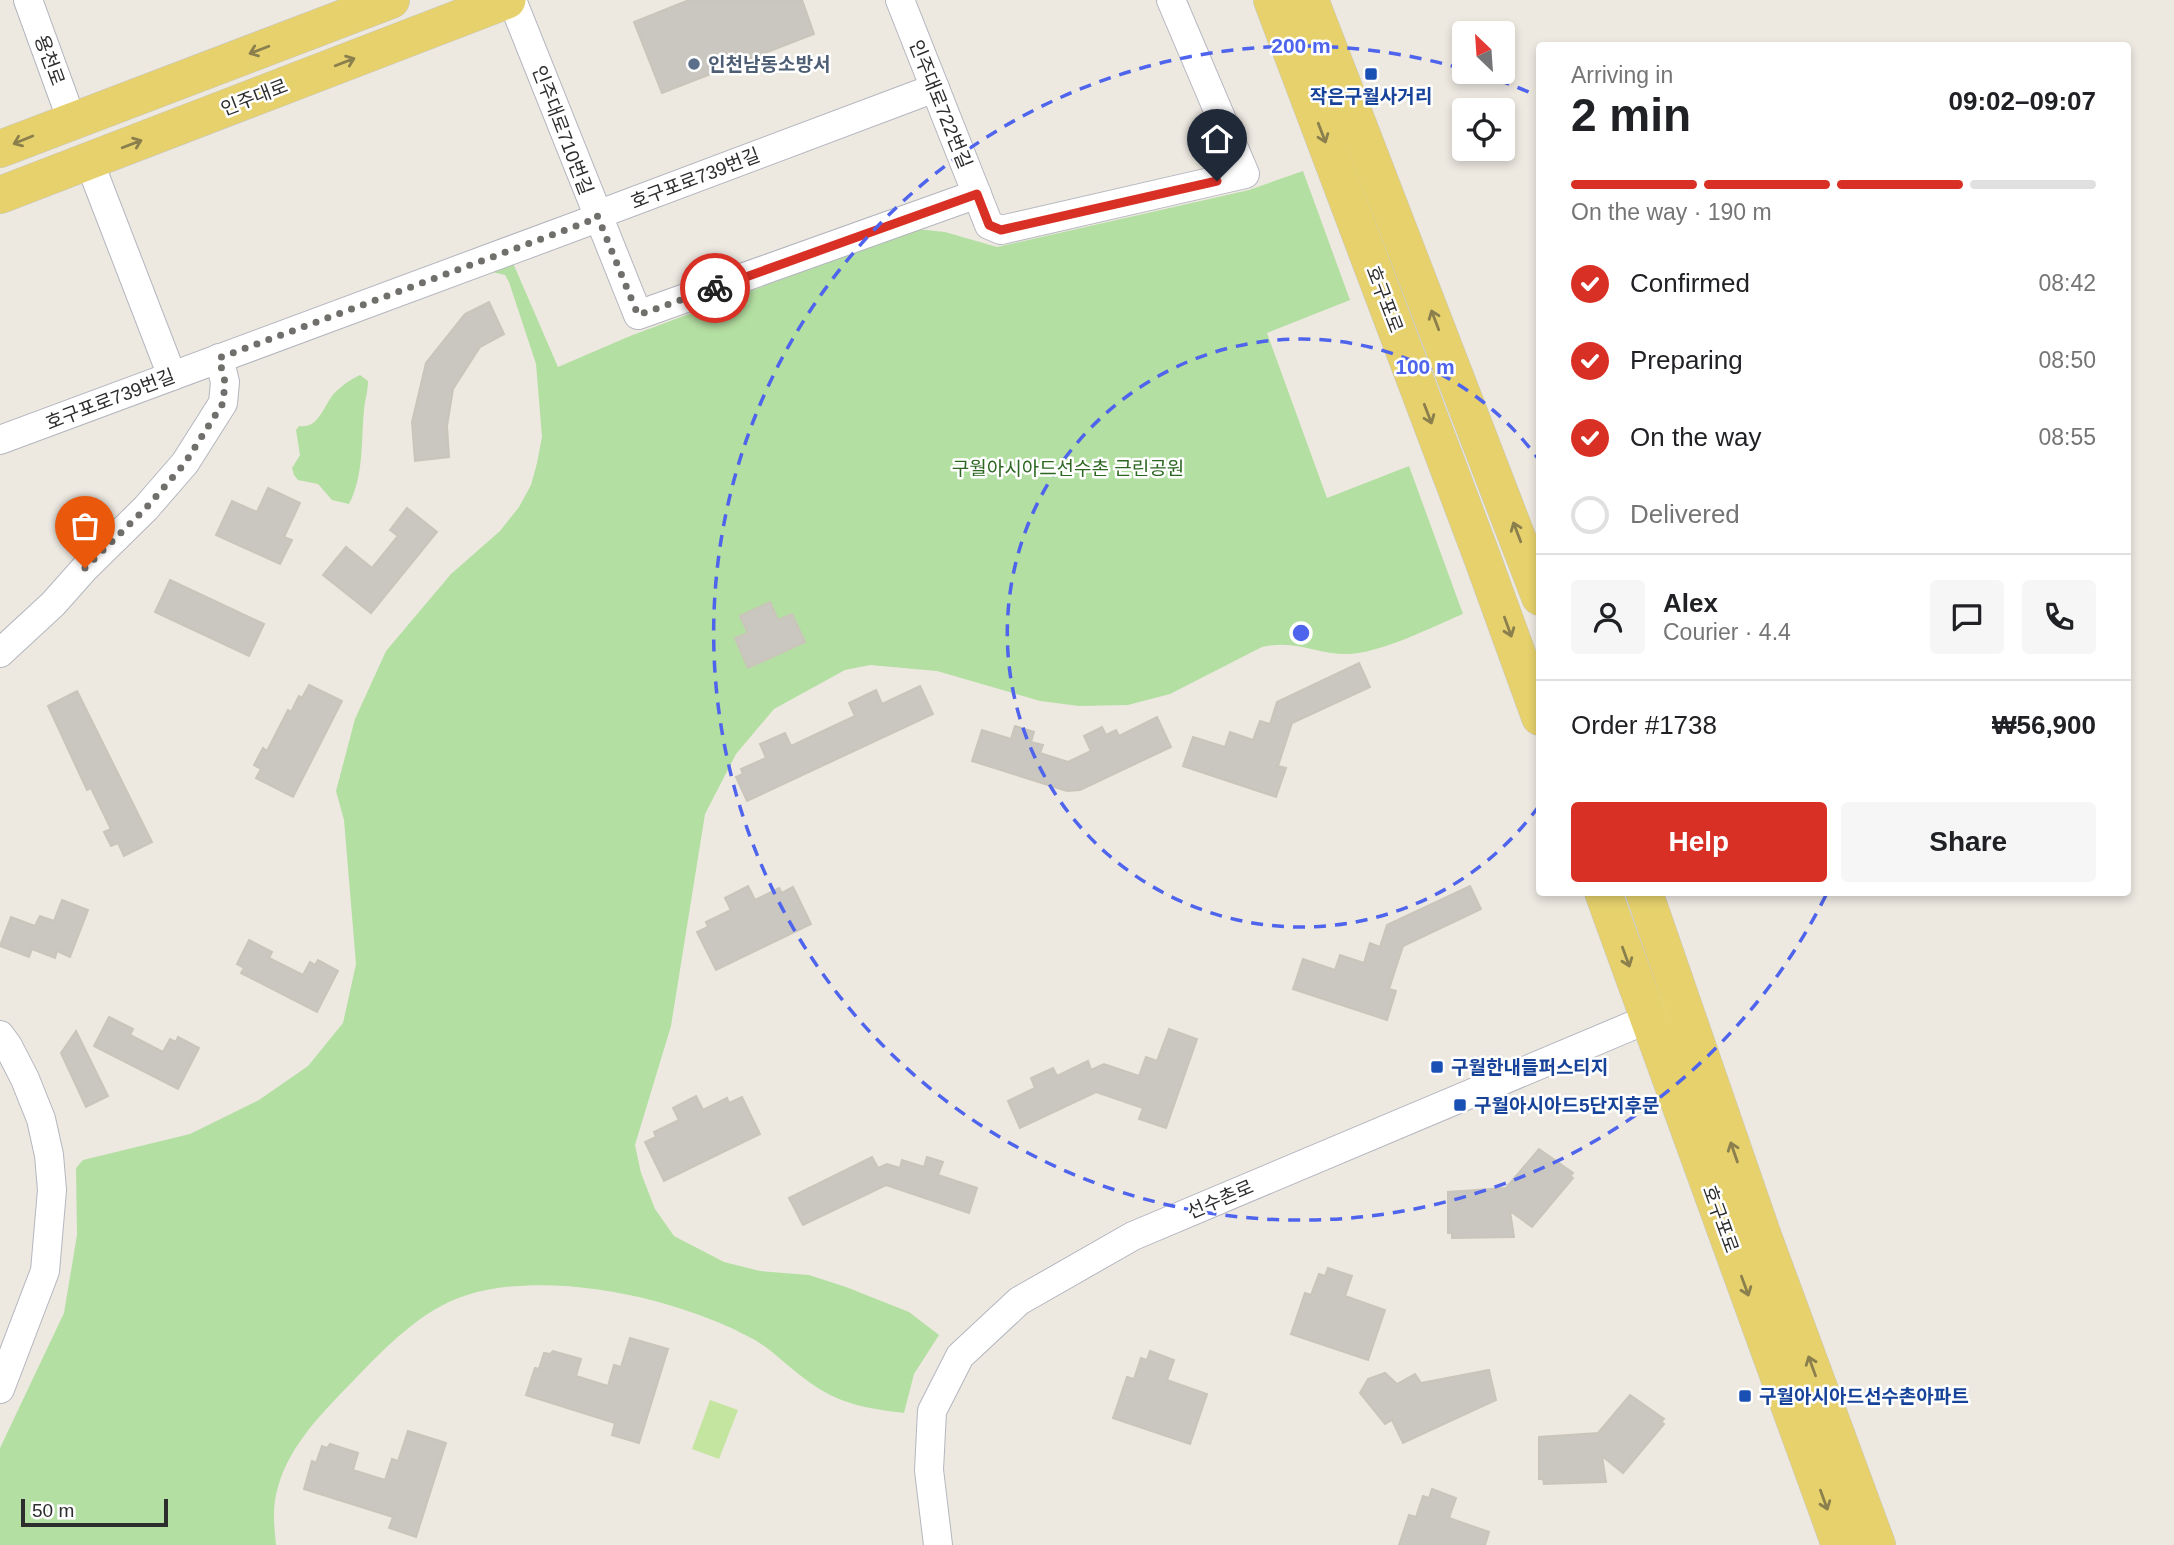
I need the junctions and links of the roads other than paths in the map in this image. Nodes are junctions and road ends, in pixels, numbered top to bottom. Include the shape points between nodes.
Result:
1 (28, 0) edge
2 (391, 0) edge
3 (510, 0) edge
4 (900, 0) edge
5 (1272, 0) edge
6 (1310, 0) edge
7 (1173, 4) edge
8 (935, 88) junction
9 (72, 121) junction
10 (0, 149) edge
11 (89, 160) junction
12 (977, 194) junction
13 (0, 195) edge
14 (597, 215) junction
15 (219, 358) junction
16 (172, 376) junction
17 (0, 440) edge
18 (1536, 587) edge
19 (0, 653) edge
20 (1536, 706) edge
21 (1604, 896) edge
22 (1645, 896) edge
23 (1684, 1004) junction
24 (1649, 1018) junction
25 (0, 1035) edge
26 (0, 1389) edge
27 (938, 1545) edge
28 (1840, 1545) edge
29 (1877, 1545) edge

1 - 9 street, 용천로
2 -> 9 main road
11 -> 3 main road, 인주대로
3 - 14 street, 인주대로710번길
4 - 8 street, 인주대로722번길
5 -> 20 main road, 호구포로
18 -> 6 main road, 호구포로
7 - 12 street, 인주대로722번길 via 1245,174 1001,230 989,225
8 - 12 street, 인주대로722번길
8 - 14 street, 호구포로739번길
9 -> 10 main road
11 - 13 main road, 인주대로
11 - 16 street
12 - 14 street, 인주대로710번길 via 638,315
14 - 15 street, 호구포로739번길
15 - 16 street, 호구포로739번길
15 - 19 street via 225,382 223,403 185,463 54,604
16 - 17 street, 호구포로739번길
21 -> 24 main road, 호구포로
22 - 23 main road, 호구포로
23 - 24 street, 선수촌로
29 -> 23 main road, 호구포로 via 1764,1239
24 - 27 street, 선수촌로 via 1133,1236 1020,1301 960,1356 932,1411 929,1470
24 -> 28 main road, 호구포로
25 - 26 street via 41,1119 52,1190 45,1271

